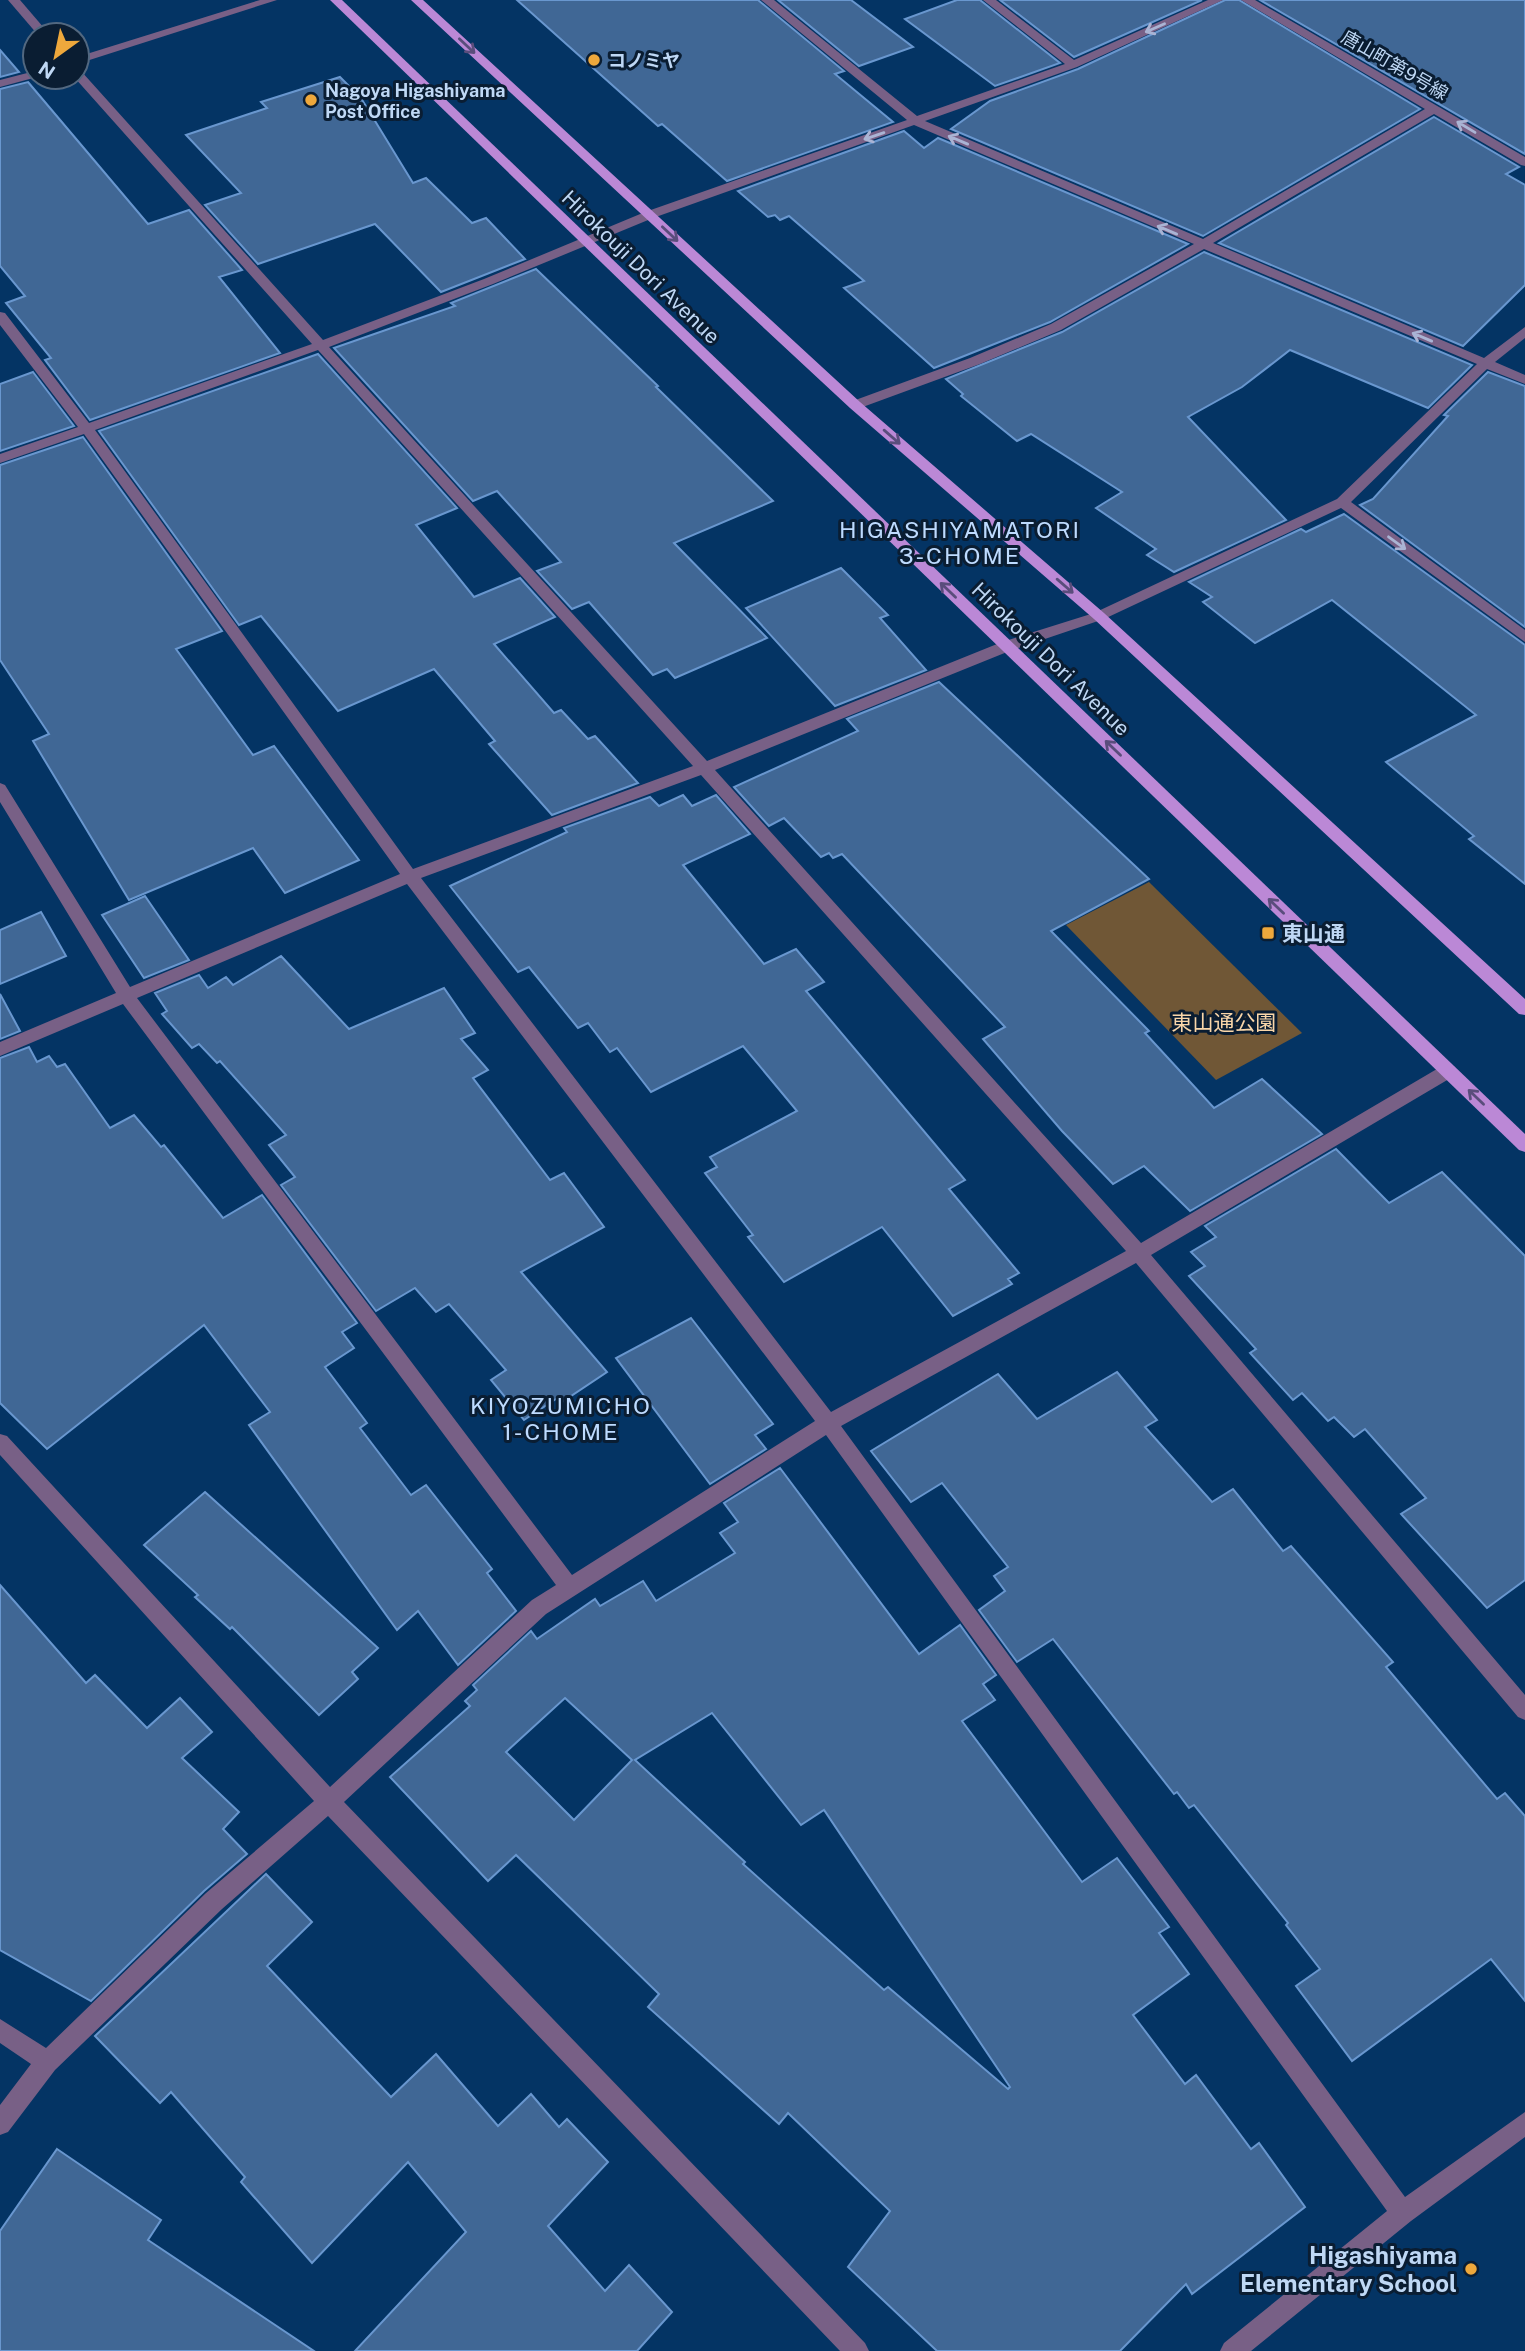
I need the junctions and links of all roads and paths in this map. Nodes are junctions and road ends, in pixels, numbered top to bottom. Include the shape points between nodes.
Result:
1 (14, 0) edge
2 (271, 0) edge
3 (336, 0) edge
4 (417, 0) edge
5 (767, 0) edge
6 (989, 0) edge
7 (1217, 0) edge
8 (1247, 0) edge
9 (32, 21) edge
10 (91, 57) edge
11 (1073, 65) junction
12 (21, 78) edge
13 (0, 84) edge
14 (91, 89) edge
15 (1435, 108) junction
16 (916, 122) junction
17 (1525, 162) edge
18 (649, 215) junction
19 (585, 243) junction
20 (1201, 244) junction
21 (0, 316) edge
22 (1525, 331) edge
23 (318, 345) junction
24 (1485, 364) junction
25 (1525, 380) edge
26 (855, 405) junction
27 (87, 429) junction
28 (0, 459) edge
29 (1342, 502) junction
30 (1099, 616) junction
31 (1525, 637) edge
32 (1007, 646) junction
33 (706, 767) junction
34 (0, 789) edge
35 (410, 876) junction
36 (125, 994) junction
37 (1525, 1009) edge
38 (0, 1049) edge
39 (1448, 1071) junction
40 (1525, 1144) edge
41 (1139, 1253) junction
42 (828, 1423) junction
43 (0, 1442) edge
44 (570, 1588) junction
45 (1525, 1710) edge
46 (328, 1802) junction
47 (0, 2030) edge
48 (47, 2062) junction
49 (1525, 2123) edge
50 (0, 2124) edge
51 (1403, 2213) junction
52 (857, 2351) edge
53 (1233, 2351) edge

1 - 9 street
2 - 10 street
3 - 19 main road, Hirokouji Dori Avenue
4 -> 18 main road, Hirokouji Dori Avenue
5 - 16 street
6 - 11 street
7 -> 11 street
8 - 15 street, 唐山町第9号線
11 - 16 street
12 - 13 street
14 - 23 street
17 -> 15 street, 唐山町第9号線
15 - 20 street
16 -> 18 street
20 -> 16 street
18 - 19 street
18 -> 26 main road, Hirokouji Dori Avenue
19 - 23 street
32 -> 19 main road, Hirokouji Dori Avenue
24 -> 20 street
20 - 26 street via 1056,327
21 - 27 street
22 - 24 street
23 - 27 street
23 - 33 street
24 - 25 street
24 - 29 street
26 -> 30 main road, Hirokouji Dori Avenue
27 - 28 street
27 - 35 street
29 - 30 street
29 -> 31 street
30 - 32 street
30 - 37 main road, Hirokouji Dori Avenue
32 - 33 street
39 -> 32 main road, Hirokouji Dori Avenue
33 - 35 street
33 - 41 street
34 - 36 street
35 - 36 street
35 - 42 street
36 - 38 street
36 - 44 street
40 -> 39 main road, Hirokouji Dori Avenue
39 - 41 street
41 - 42 street
41 - 45 street
42 - 44 street
42 - 51 street
43 - 46 street
44 - 46 street via 539,1607
46 - 48 street via 214,1901
46 - 52 street
47 - 48 street
48 - 50 street
49 - 51 street
51 - 53 street

